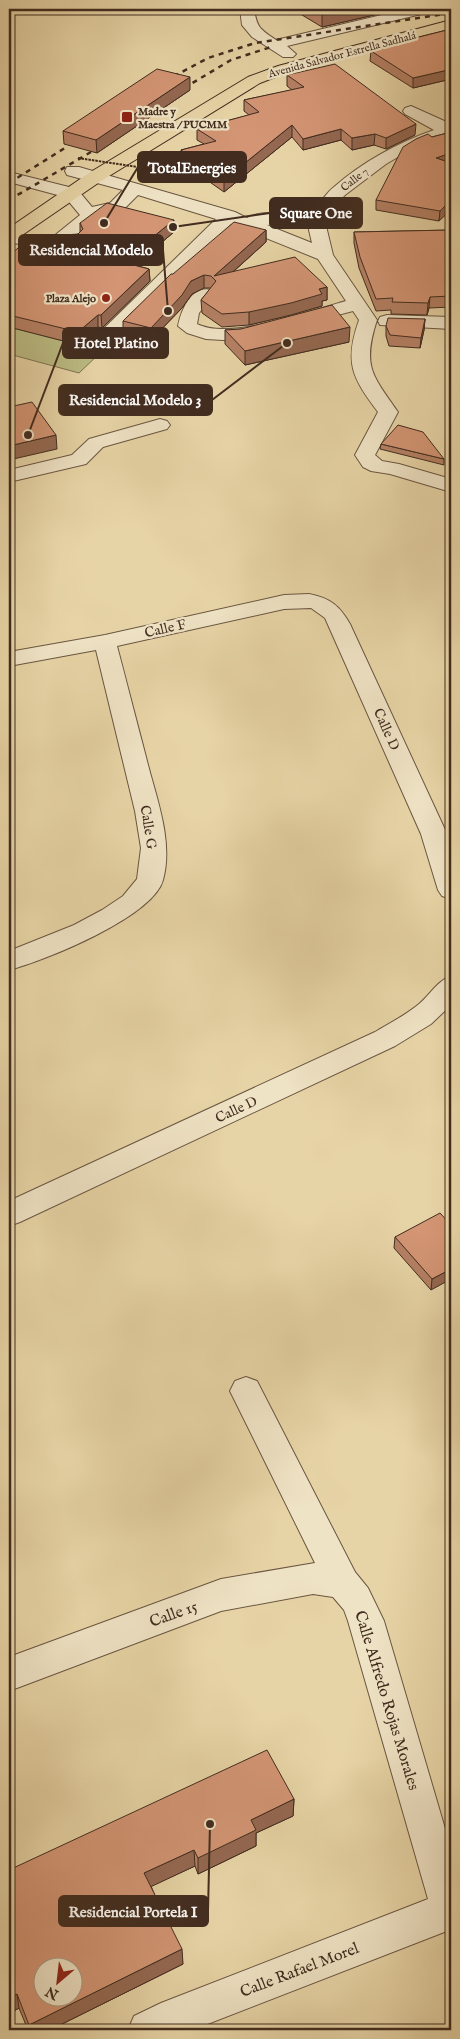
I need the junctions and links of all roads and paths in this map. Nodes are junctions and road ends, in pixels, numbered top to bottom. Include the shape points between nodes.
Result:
1 (247, 9) edge
2 (425, 9) edge
3 (451, 13) edge
4 (451, 24) edge
5 (273, 45) junction
6 (288, 54) junction
7 (243, 68) dead end
8 (411, 111) dead end
9 (450, 134) edge
10 (95, 158) dead end
11 (75, 165) junction
12 (138, 167) dead end
13 (9, 176) edge
14 (95, 177) junction
15 (47, 187) junction
16 (134, 189) junction
17 (9, 191) edge
18 (71, 193) junction
19 (32, 197) junction
20 (55, 203) junction
21 (321, 210) junction
22 (90, 215) junction
23 (235, 218) junction
24 (9, 237) edge
25 (324, 254) junction
26 (205, 294) edge
27 (363, 312) junction
28 (451, 323) edge
29 (95, 348) dead end
30 (160, 425) dead end
31 (9, 476) edge
32 (451, 486) edge
33 (321, 603) joint
34 (105, 642) junction
35 (9, 659) edge
36 (451, 890) edge
37 (9, 961) edge
38 (451, 986) edge
39 (9, 1214) edge
40 (246, 1391) dead end
41 (343, 1583) junction
42 (9, 1674) edge
43 (451, 1912) edge
44 (148, 2030) edge

1 - 5 street via 248,24
2 - 5 street
3 - 6 main road, Avenida Salvador Estrella Sadhalá
4 - 14 main road, Avenida Salvador Estrella Sadhalá via 283,69 254,80
5 - 6 street
6 - 7 main road, Avenida Salvador Estrella Sadhalá
8 - 9 street
9 - 21 street, Calle 7 via 429,136 391,153 339,190
10 - 11 main road
11 - 12 path, bridge
11 - 14 street
11 - 15 main road
13 - 15 street
14 - 16 street
14 - 18 main road, Avenida Salvador Estrella Sadhalá
15 - 18 street
15 - 19 main road
16 - 22 street via 116,212 96,211
16 - 23 street
17 - 19 street
18 - 20 main road, Avenida Salvador Estrella Sadhalá
18 - 22 street
19 - 20 street
20 - 24 main road, Avenida Salvador Estrella Sadhalá
21 - 23 street via 298,218
21 - 25 street via 318,230
22 - 24 street via 66,241 29,241
23 - 25 street
23 - 29 street
25 - 27 street
26 - 27 street via 190,312 187,326 200,334 220,337
27 - 28 street
27 - 32 street via 360,341 364,377 388,412 365,455 368,461 378,467 392,468
30 - 31 street via 96,442 79,460
33 - 34 street, Calle F via 284,602
33 - 36 street, Calle D via 334,611 340,624 434,834
34 - 35 street, Calle F
34 - 37 street, Calle G via 148,810 154,848 150,881 132,902 112,916
38 - 39 street, Calle D via 424,1016 385,1039
40 - 41 street, Calle Alfredo Rojas Morales
41 - 42 street, Calle 15 via 313,1578 221,1595
41 - 43 street, Calle Alfredo Rojas Morales via 356,1599 366,1621
43 - 44 street, Calle Rafael Morel via 174,2017

